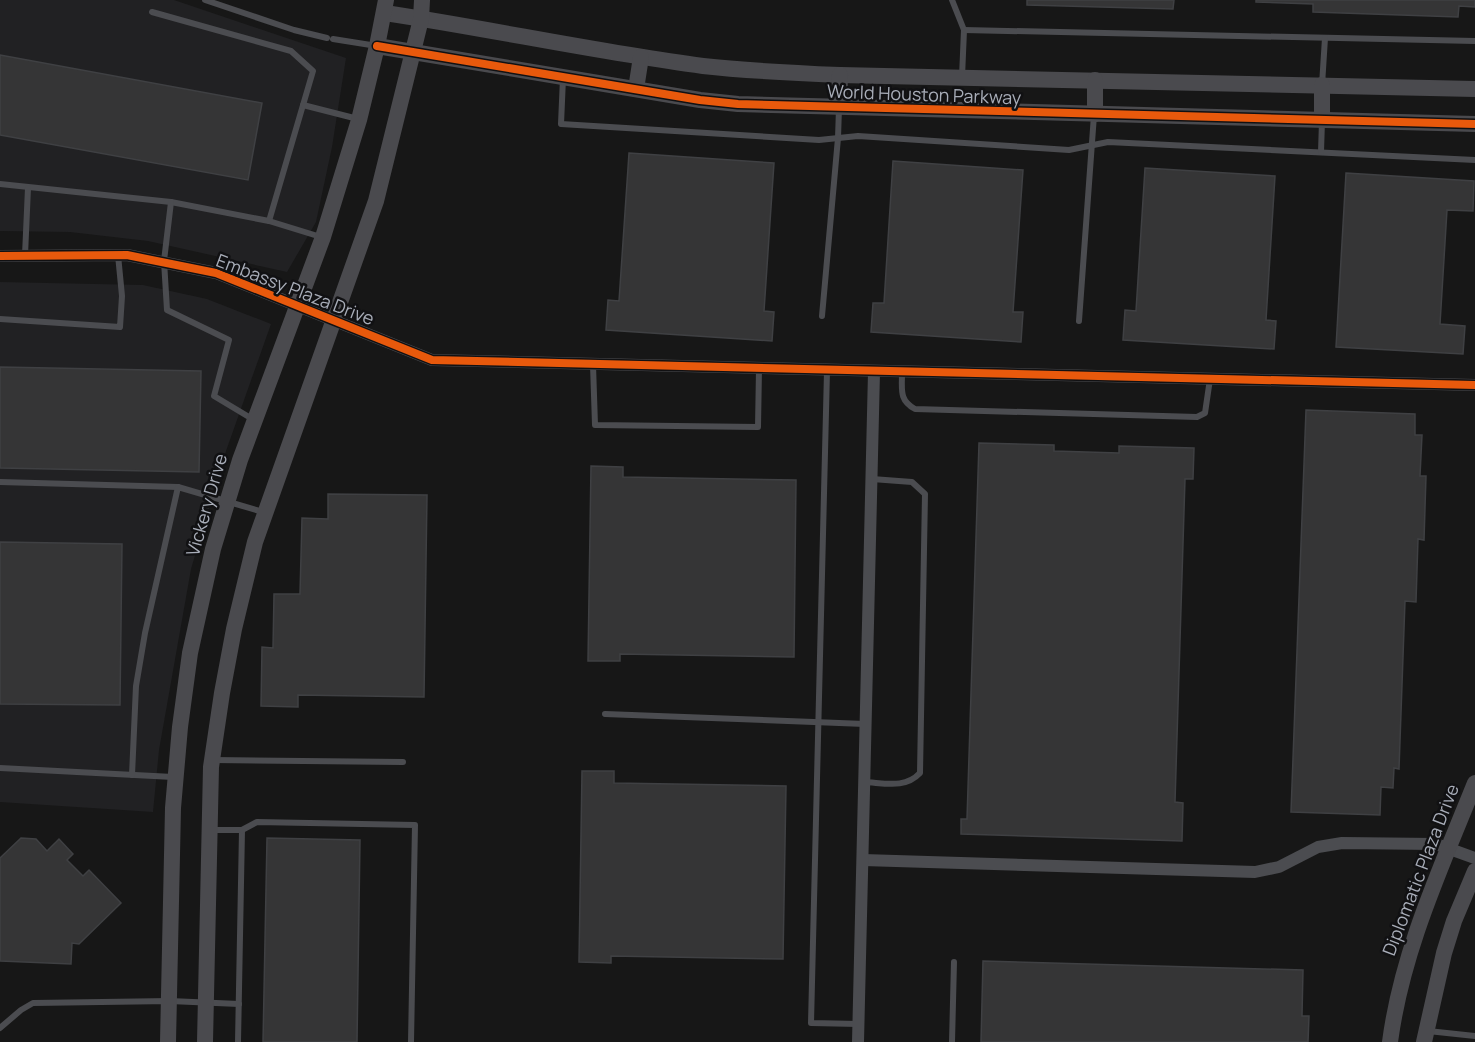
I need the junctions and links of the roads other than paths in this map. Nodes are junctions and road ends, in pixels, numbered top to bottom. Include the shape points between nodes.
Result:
1 (205, 0) edge
2 (422, 0) edge
3 (951, 0) edge
4 (385, 7) edge
5 (152, 12) dead end
6 (422, 19) junction
7 (964, 30) junction
8 (1325, 38) junction
9 (1475, 41) edge
10 (377, 46) junction
11 (414, 52) junction
12 (641, 57) junction
13 (840, 75) junction
14 (563, 77) junction
15 (962, 77) junction
16 (1095, 80) junction
17 (1322, 85) junction
18 (636, 89) junction
19 (1475, 89) edge
20 (303, 105) junction
21 (839, 107) junction
22 (1095, 114) junction
23 (359, 120) junction
24 (1322, 120) junction
25 (1475, 124) edge
26 (838, 138) junction
27 (1092, 146) junction
28 (1321, 152) junction
29 (1475, 160) edge
30 (0, 184) edge
31 (28, 188) junction
32 (171, 202) junction
33 (269, 221) junction
34 (323, 237) junction
35 (25, 255) junction
36 (118, 255) junction
37 (0, 256) edge
38 (164, 261) junction
39 (299, 305) junction
40 (822, 316) dead end
41 (0, 319) edge
42 (333, 320) junction
43 (1079, 321) dead end
44 (593, 365) junction
45 (759, 369) junction
46 (827, 371) junction
47 (874, 372) junction
48 (902, 373) junction
49 (1210, 379) junction
50 (1475, 385) edge
51 (255, 421) junction
52 (873, 479) junction
53 (0, 482) edge
54 (178, 487) junction
55 (227, 502) junction
56 (265, 512) junction
57 (604, 714) dead end
58 (818, 723) junction
59 (866, 724) junction
60 (212, 760) junction
61 (403, 762) dead end
62 (0, 768) edge
63 (132, 774) junction
64 (176, 777) junction
65 (864, 782) junction
66 (1475, 783) edge
67 (210, 830) junction
68 (242, 830) junction
69 (1449, 848) junction
70 (1475, 858) edge
71 (862, 860) junction
72 (1475, 872) edge
73 (954, 962) dead end
74 (170, 1001) junction
75 (206, 1003) junction
76 (239, 1004) junction
77 (859, 1024) junction
78 (0, 1029) edge
79 (1475, 1036) edge
80 (1425, 1037) edge
81 (168, 1042) edge
82 (205, 1042) edge
83 (238, 1042) edge
84 (411, 1042) edge
85 (858, 1042) edge
86 (952, 1042) edge
87 (1390, 1042) edge

1 - 10 lane via 294,30
2 - 6 street
3 - 7 lane
4 - 6 street, World Houston Parkway
4 - 10 street, Vickery Drive
5 - 20 lane via 291,51 313,71
6 - 11 street
6 - 12 street, World Houston Parkway
7 - 8 lane
7 - 15 lane
8 - 9 lane
8 - 17 lane
10 - 11 street, World Houston Parkway
10 - 23 street, Vickery Drive
11 - 14 street, World Houston Parkway
11 - 42 street via 376,201
12 - 13 street, World Houston Parkway via 706,66
12 - 18 street
13 - 15 street, World Houston Parkway
13 - 21 street
14 - 18 street, World Houston Parkway
14 - 26 lane via 561,124
15 - 16 street, World Houston Parkway
16 - 17 street, World Houston Parkway
16 - 22 street
17 - 19 street, World Houston Parkway
17 - 24 street
18 - 21 street, World Houston Parkway via 738,104
20 - 23 lane
20 - 33 lane
21 - 22 street, World Houston Parkway
21 - 26 lane
22 - 24 street, World Houston Parkway
22 - 27 lane
23 - 34 street, Vickery Drive
24 - 25 street, World Houston Parkway
24 - 28 lane
26 - 27 lane via 858,136 1069,150
26 - 40 lane
27 - 28 lane via 1108,142
27 - 43 lane
28 - 29 lane
30 - 31 lane
31 - 32 lane
31 - 35 lane
32 - 33 lane
32 - 38 lane
33 - 34 lane
34 - 39 street, Vickery Drive
35 - 36 street, Embassy Plaza Drive
35 - 37 street, Embassy Plaza Drive
36 - 38 street, Embassy Plaza Drive
36 - 41 lane via 120,327
38 - 39 street, Embassy Plaza Drive via 216,273
38 - 51 lane via 167,310 229,340 214,396
39 - 42 street, Embassy Plaza Drive
39 - 51 street, Vickery Drive
42 - 44 street, Embassy Plaza Drive via 432,360
42 - 56 street
44 - 45 street
44 - 45 lane via 595,425 758,427
45 - 46 street
46 - 47 street
46 - 58 lane
47 - 48 street
47 - 52 street
48 - 49 street
48 - 49 lane via 902,396 915,409 1197,417 1205,413
49 - 50 street
51 - 55 street, Vickery Drive
52 - 59 street
52 - 65 lane via 912,482 925,494 920,773 906,784
53 - 54 lane
54 - 55 lane
54 - 63 lane via 136,686
55 - 56 lane
55 - 64 street, Vickery Drive via 190,653
56 - 60 street via 234,629
57 - 58 lane
58 - 59 lane
58 - 77 lane via 811,1023
59 - 65 street
60 - 61 lane
60 - 67 street
62 - 63 lane
63 - 64 lane
64 - 74 street, Vickery Drive
65 - 71 street
66 - 69 street, Diplomatic Plaza Drive
67 - 68 lane
67 - 75 street
68 - 76 lane
68 - 84 lane via 257,822 415,825
69 - 70 street
69 - 71 street via 1436,844 1329,844 1279,867 1255,872
69 - 87 street, Diplomatic Plaza Drive via 1414,938
71 - 77 street
72 - 80 street via 1444,953
73 - 86 lane
74 - 75 lane
74 - 78 lane via 33,1003
74 - 81 street, Vickery Drive
75 - 76 lane
75 - 82 street
76 - 83 lane
77 - 85 street
79 - 80 lane

